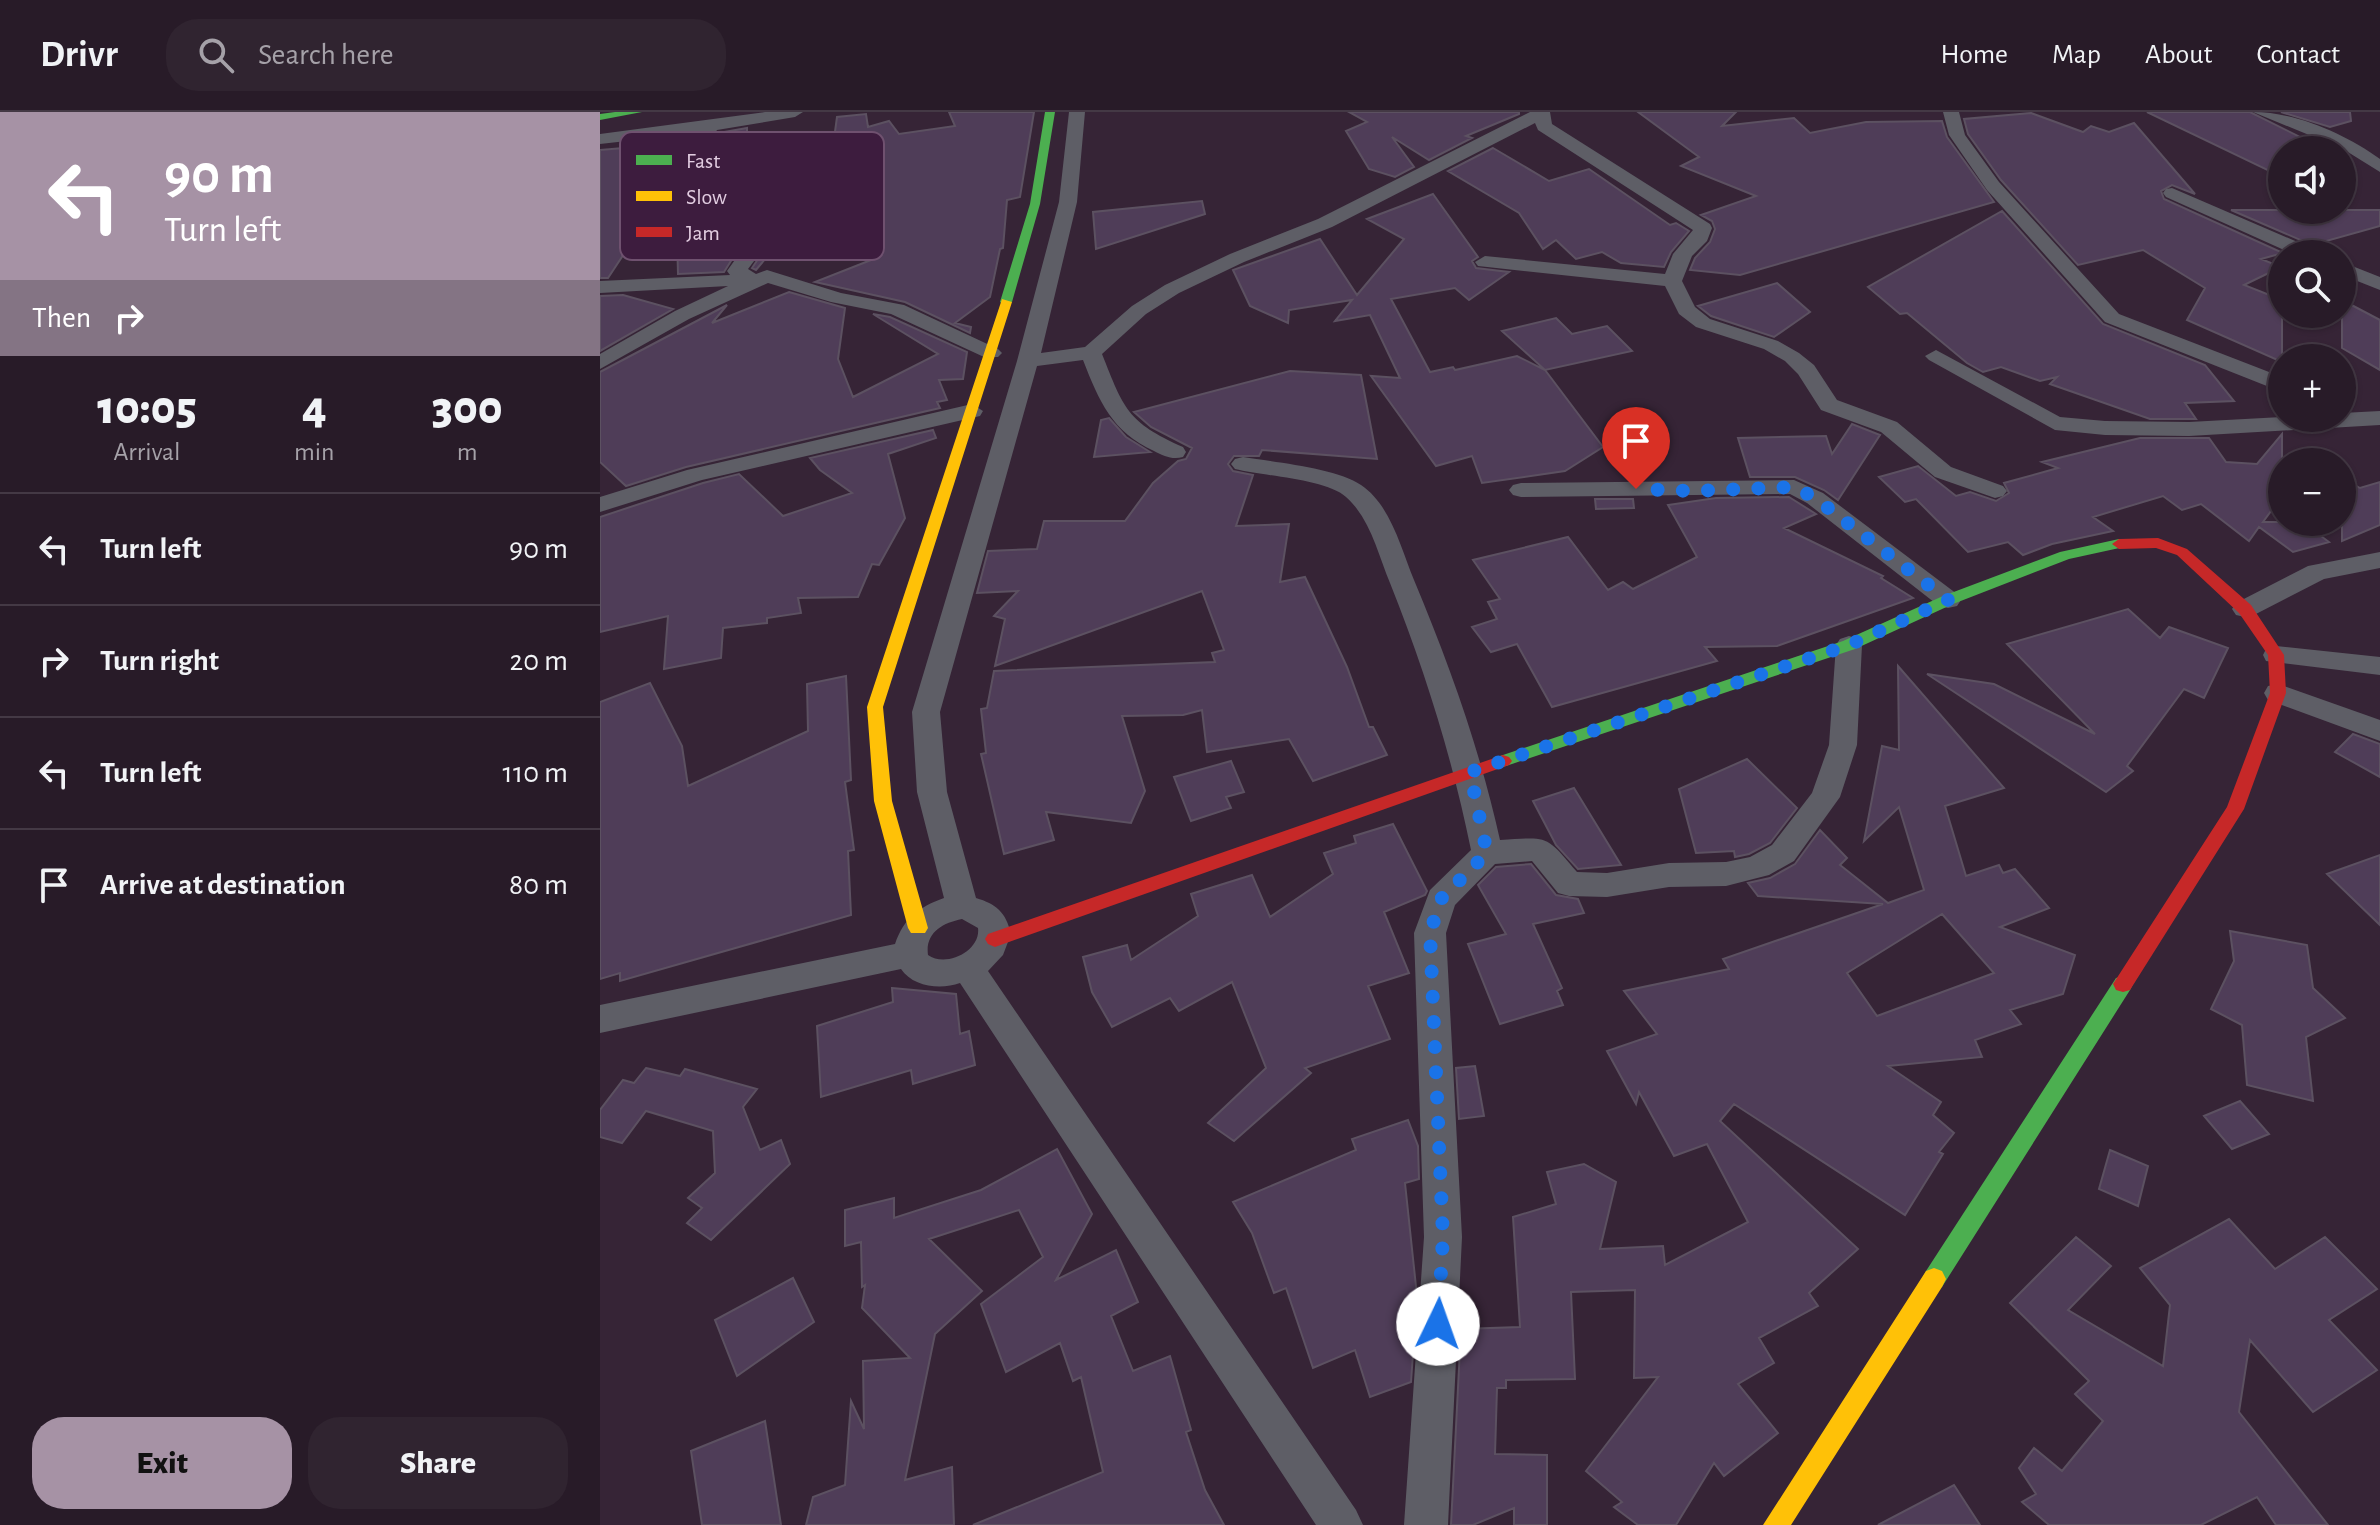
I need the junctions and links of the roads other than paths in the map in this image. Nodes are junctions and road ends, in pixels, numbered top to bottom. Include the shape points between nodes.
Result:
1 (637, 112) edge
2 (795, 112) edge
3 (1050, 112) edge
4 (1077, 112) edge
5 (1951, 112) edge
6 (2261, 112) edge
7 (1541, 113) edge
8 (600, 117) edge
9 (711, 126) junction
10 (660, 132) edge
11 (707, 132) edge
12 (620, 137) edge
13 (600, 139) edge
14 (2380, 167) edge
15 (2172, 193) dead end
16 (1325, 223) junction
17 (1348, 238) dead end
18 (2278, 240) edge
19 (745, 260) edge
20 (1485, 262) dead end
21 (2356, 274) edge
22 (753, 280) junction
23 (1672, 281) junction
24 (2380, 284) edge
25 (600, 287) edge
26 (991, 353) junction
27 (1091, 353) junction
28 (1936, 356) dead end
29 (1028, 361) junction
30 (600, 363) edge
31 (2268, 379) edge
32 (972, 411) junction
33 (2356, 413) edge
34 (2375, 419) edge
35 (1175, 452) dead end
36 (1243, 464) dead end
37 (1521, 490) dead end
38 (1995, 491) dead end
39 (600, 505) edge
40 (2380, 560) edge
41 (1948, 600) junction
42 (2245, 609) junction
43 (1849, 645) junction
44 (2276, 655) junction
45 (2380, 666) edge
46 (2278, 693) junction
47 (2380, 731) edge
48 (1470, 772) junction
49 (1487, 853) junction
50 (962, 907) junction
51 (995, 939) junction
52 (914, 941) junction
53 (968, 968) junction
54 (600, 1019) edge
55 (1341, 1525) edge
56 (1426, 1525) edge
57 (1776, 1525) edge

1 - 8 street
2 - 9 street
3 - 26 street via 1035,204
4 - 29 street via 1068,202
5 - 31 street via 1957,135 1993,186 2112,318
6 - 14 street via 2349,145
7 - 16 street
7 - 23 street via 1544,126 1703,228 1683,254
9 - 10 street
9 - 11 street
12 - 13 street
15 - 18 street
16 - 17 street
16 - 27 street via 1172,289
19 - 22 street via 737,271
20 - 23 street
21 - 24 street
22 - 25 street
22 - 26 street via 767,276 897,309
22 - 30 street
23 - 38 street via 1686,310 1703,323 1792,357 1829,405 1889,427 1943,472
26 - 32 street
27 - 29 street
27 - 35 street via 1117,418 1141,437
28 - 34 street via 2055,423 2189,429
29 - 50 street via 926,712 932,792
32 - 39 street via 695,475
32 - 52 street via 875,707 883,801
33 - 34 street
36 - 48 street via 1317,477 1353,490 1376,517 1440,675
37 - 41 street via 1794,487
40 - 42 street via 2317,572
41 - 42 street via 2065,555 2129,542 2158,543 2182,552
41 - 43 street
42 - 44 street
43 - 48 street
43 - 49 street via 1843,745 1825,797 1783,853 1758,867 1726,874 1669,875 1607,885 1569,884 1540,849
44 - 45 street
44 - 46 street
46 - 47 street
46 - 57 street via 2235,809
48 - 49 street
48 - 51 street
49 - 56 street via 1441,899 1430,933 1443,1237
50 - 51 street via 989,916
50 - 52 street via 938,913
51 - 53 street via 989,952
52 - 53 street via 915,965 927,972
52 - 54 street
53 - 55 street

